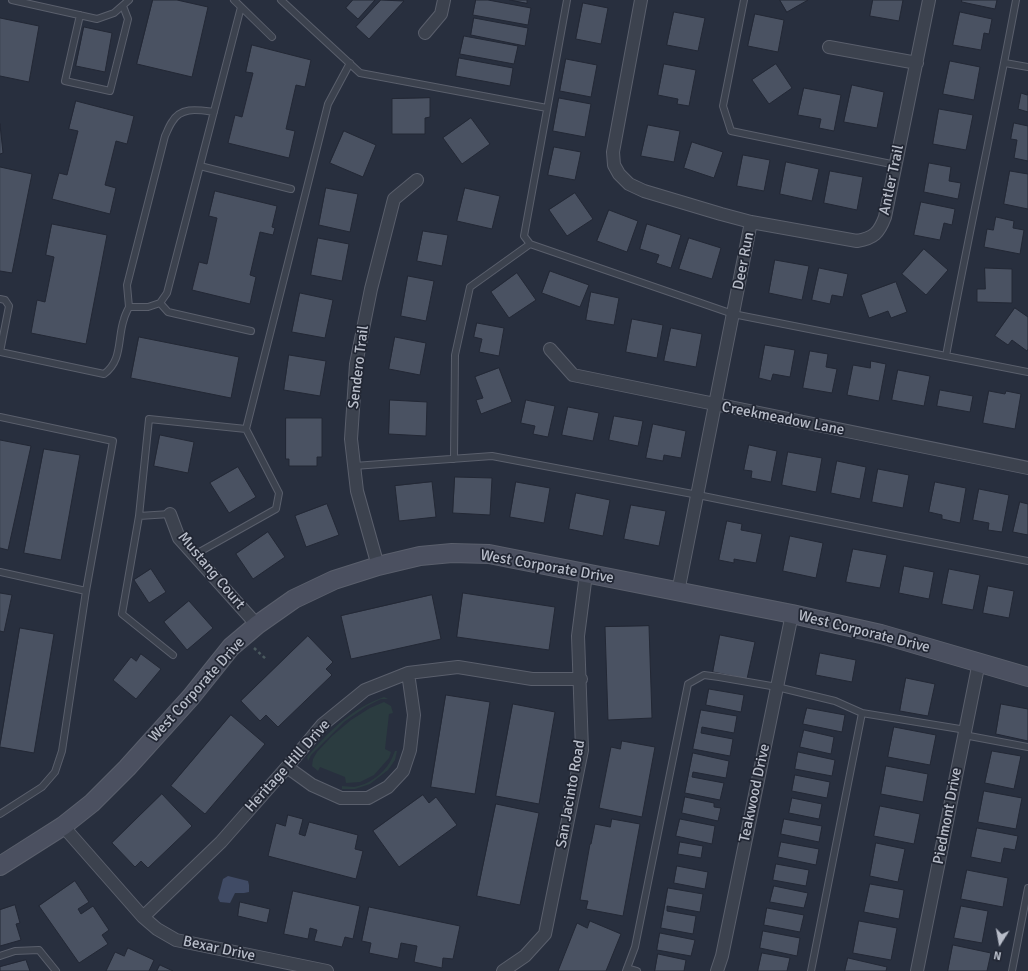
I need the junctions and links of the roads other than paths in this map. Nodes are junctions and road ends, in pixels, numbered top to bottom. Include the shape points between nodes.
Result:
1 (12, 0) edge
2 (130, 0) edge
3 (234, 0) edge
4 (281, 0) edge
5 (444, 0) edge
6 (567, 0) edge
7 (641, 0) edge
8 (744, 0) edge
9 (929, 0) edge
10 (1016, 0) edge
11 (123, 6) junction
12 (241, 7) junction
13 (80, 15) junction
14 (425, 33) dead end
15 (272, 37) dead end
16 (829, 47) dead end
17 (350, 63) junction
18 (917, 63) junction
19 (1005, 63) junction
20 (1028, 67) edge
21 (547, 108) junction
22 (214, 112) junction
23 (896, 165) junction
24 (200, 166) junction
25 (417, 180) dead end
26 (291, 189) dead end
27 (751, 222) junction
28 (530, 244) junction
29 (0, 299) edge
30 (160, 303) junction
31 (129, 307) junction
32 (733, 314) junction
33 (251, 331) dead end
34 (550, 349) dead end
35 (0, 352) edge
36 (946, 356) junction
37 (1028, 372) edge
38 (715, 405) junction
39 (0, 417) edge
40 (246, 429) junction
41 (454, 459) junction
42 (354, 466) junction
43 (1028, 468) edge
44 (698, 495) junction
45 (170, 514) joint
46 (139, 516) junction
47 (194, 555) junction
48 (1028, 561) edge
49 (378, 566) junction
50 (0, 572) edge
51 (586, 574) junction
52 (86, 590) junction
53 (678, 592) junction
54 (792, 614) junction
55 (257, 625) junction
56 (173, 655) dead end
57 (979, 662) junction
58 (408, 673) junction
59 (1028, 677) edge
60 (580, 679) junction
61 (777, 687) junction
62 (862, 713) junction
63 (965, 732) junction
64 (1028, 747) edge
65 (287, 767) junction
66 (0, 814) edge
67 (63, 826) junction
68 (0, 866) edge
69 (1028, 888) edge
70 (143, 917) junction
71 (0, 956) edge
72 (627, 969) edge
73 (56, 971) edge
74 (327, 971) edge
75 (503, 971) edge
76 (637, 971) edge
77 (717, 971) edge
78 (812, 971) edge
79 (917, 971) edge
80 (1012, 971) edge

1 - 13 lane
2 - 11 lane
3 - 12 lane
4 - 17 lane
5 - 14 street via 441,14
6 - 21 lane
7 - 27 street, Deer Run via 613,152 614,166 629,184 644,191
8 - 23 lane via 723,106 731,130
9 - 18 street, Antler Trail
10 - 19 lane
11 - 13 lane via 114,13 97,19
11 - 13 lane via 128,19 110,91 65,81
12 - 15 lane
12 - 22 lane
16 - 18 street
17 - 21 lane via 360,73
17 - 40 lane via 328,104
18 - 23 street, Antler Trail
19 - 20 lane
19 - 36 lane
21 - 28 lane via 524,236
22 - 24 lane
22 - 31 lane via 193,109 180,113 173,120 165,136 127,285
23 - 27 street, Antler Trail via 885,217 875,235 868,239 857,241
24 - 26 lane
24 - 30 lane via 167,294
25 - 42 street, Sendero Trail via 394,199 371,289 356,364 351,439
27 - 32 street, Deer Run
28 - 32 lane
28 - 41 lane via 470,287 455,355
29 - 35 lane via 5,300 9,306
30 - 31 lane via 148,307
30 - 33 lane via 168,312
31 - 35 lane via 124,319 117,357 110,370 104,374
32 - 36 lane
32 - 38 street, Deer Run
34 - 38 street, Creekmeadow Lane via 573,376
36 - 37 lane
38 - 43 street, Creekmeadow Lane
38 - 44 street, Deer Run
39 - 52 lane via 113,441
40 - 46 lane via 149,420
40 - 47 lane via 279,494 276,509
41 - 42 lane
41 - 44 lane via 492,456
42 - 49 street, Sendero Trail via 357,491
44 - 48 lane
44 - 53 street, Deer Run
45 - 46 lane
45 - 47 street, Mustang Court via 180,538
46 - 56 lane via 122,614
47 - 55 street, Mustang Court
49 - 51 street, West Corporate Drive via 420,556 452,553 489,554
49 - 55 street, West Corporate Drive via 334,580 294,598
50 - 52 lane
51 - 53 street, West Corporate Drive
51 - 60 street, San Jacinto Road via 578,636
52 - 66 lane via 62,751 55,772 42,787
53 - 54 street, West Corporate Drive
54 - 57 street, West Corporate Drive via 881,634
54 - 61 street, Teakwood Drive
55 - 67 street, West Corporate Drive via 231,647 191,697 127,768 92,803
57 - 59 street, West Corporate Drive
57 - 63 street, Piedmont Drive
58 - 60 street, Heritage Hill Drive via 458,668 532,679
58 - 65 street, Heritage Hill Drive via 365,690 322,725
58 - 65 street via 414,716 410,750 403,771 388,787 368,798 341,798 312,785
60 - 75 street, San Jacinto Road via 582,750 545,934 525,956
61 - 62 lane via 835,701
61 - 72 lane via 704,675 688,684 635,947
61 - 77 street, Teakwood Drive
62 - 63 lane
62 - 78 lane
63 - 64 lane
63 - 79 street, Piedmont Drive
65 - 70 street, Heritage Hill Drive via 221,842
67 - 68 street, West Corporate Drive
67 - 70 street, Bexar Drive
69 - 80 lane
70 - 74 street, Bexar Drive via 176,940
71 - 73 lane via 15,951 38,950
72 - 76 lane

